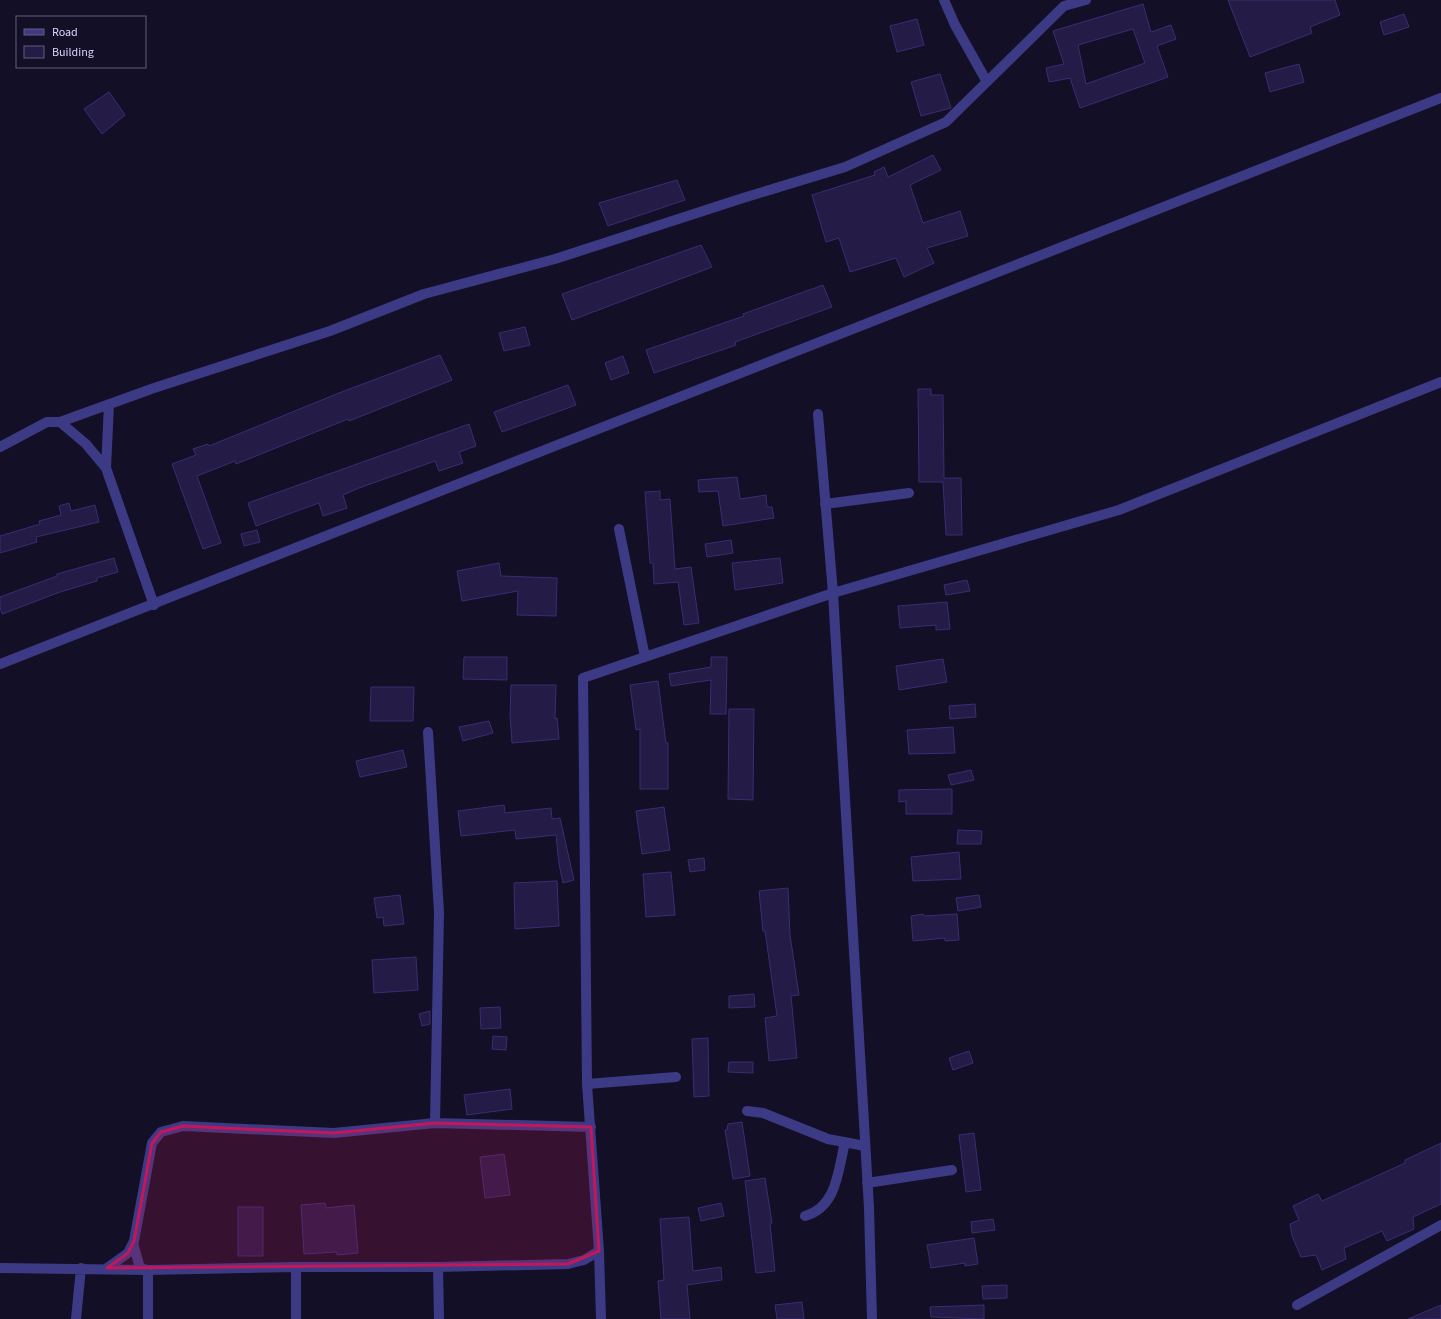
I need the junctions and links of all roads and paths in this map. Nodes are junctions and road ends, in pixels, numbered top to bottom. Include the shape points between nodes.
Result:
1 (944, 0) edge
2 (1086, 0) edge
3 (987, 82) junction
4 (1441, 98) edge
5 (1441, 382) edge
6 (109, 404) junction
7 (818, 414) dead end
8 (60, 422) junction
9 (0, 447) edge
10 (106, 468) junction
11 (909, 493) dead end
12 (825, 504) junction
13 (619, 529) dead end
14 (833, 592) junction
15 (154, 605) junction
16 (645, 657) junction
17 (0, 664) edge
18 (428, 732) dead end
19 (676, 1077) dead end
20 (588, 1084) junction
21 (747, 1111) dead end
22 (435, 1123) junction
23 (591, 1127) junction
24 (845, 1142) junction
25 (865, 1146) junction
26 (952, 1170) dead end
27 (867, 1183) junction
28 (805, 1216) dead end
29 (1441, 1225) edge
30 (133, 1243) junction
31 (599, 1252) junction
32 (296, 1267) junction
33 (438, 1267) junction
34 (0, 1268) edge
35 (81, 1268) junction
36 (107, 1268) junction
37 (148, 1270) junction
38 (1297, 1305) dead end
39 (76, 1319) edge
40 (148, 1319) edge
41 (296, 1319) edge
42 (439, 1319) edge
43 (601, 1319) edge
44 (872, 1319) edge

1 - 3 street
2 - 3 street via 1064,6
3 - 6 street via 946,122 846,167 555,259 424,294 330,331
4 - 15 street
5 - 14 street via 1119,510
6 - 8 street
6 - 10 street
7 - 12 street
8 - 9 street via 47,422
8 - 10 street via 86,444
10 - 15 street
11 - 12 street
12 - 14 street
13 - 16 street
14 - 16 street
14 - 25 street
15 - 17 street
16 - 20 street via 583,678
18 - 22 street via 439,912
19 - 20 street
20 - 23 street
21 - 24 street via 763,1113 828,1139
22 - 23 street
22 - 30 street via 334,1133 183,1126 161,1132 152,1143
23 - 31 street
24 - 25 street
24 - 28 street via 829,1200 816,1213
25 - 27 street
26 - 27 street
27 - 44 street
29 - 38 street
30 - 36 street via 128,1253
30 - 37 street via 140,1268
31 - 33 street via 584,1260 568,1264
31 - 43 street
32 - 33 street
32 - 37 street
32 - 41 street
33 - 42 street
34 - 35 street
35 - 36 street
35 - 39 street
36 - 37 street
37 - 40 street

